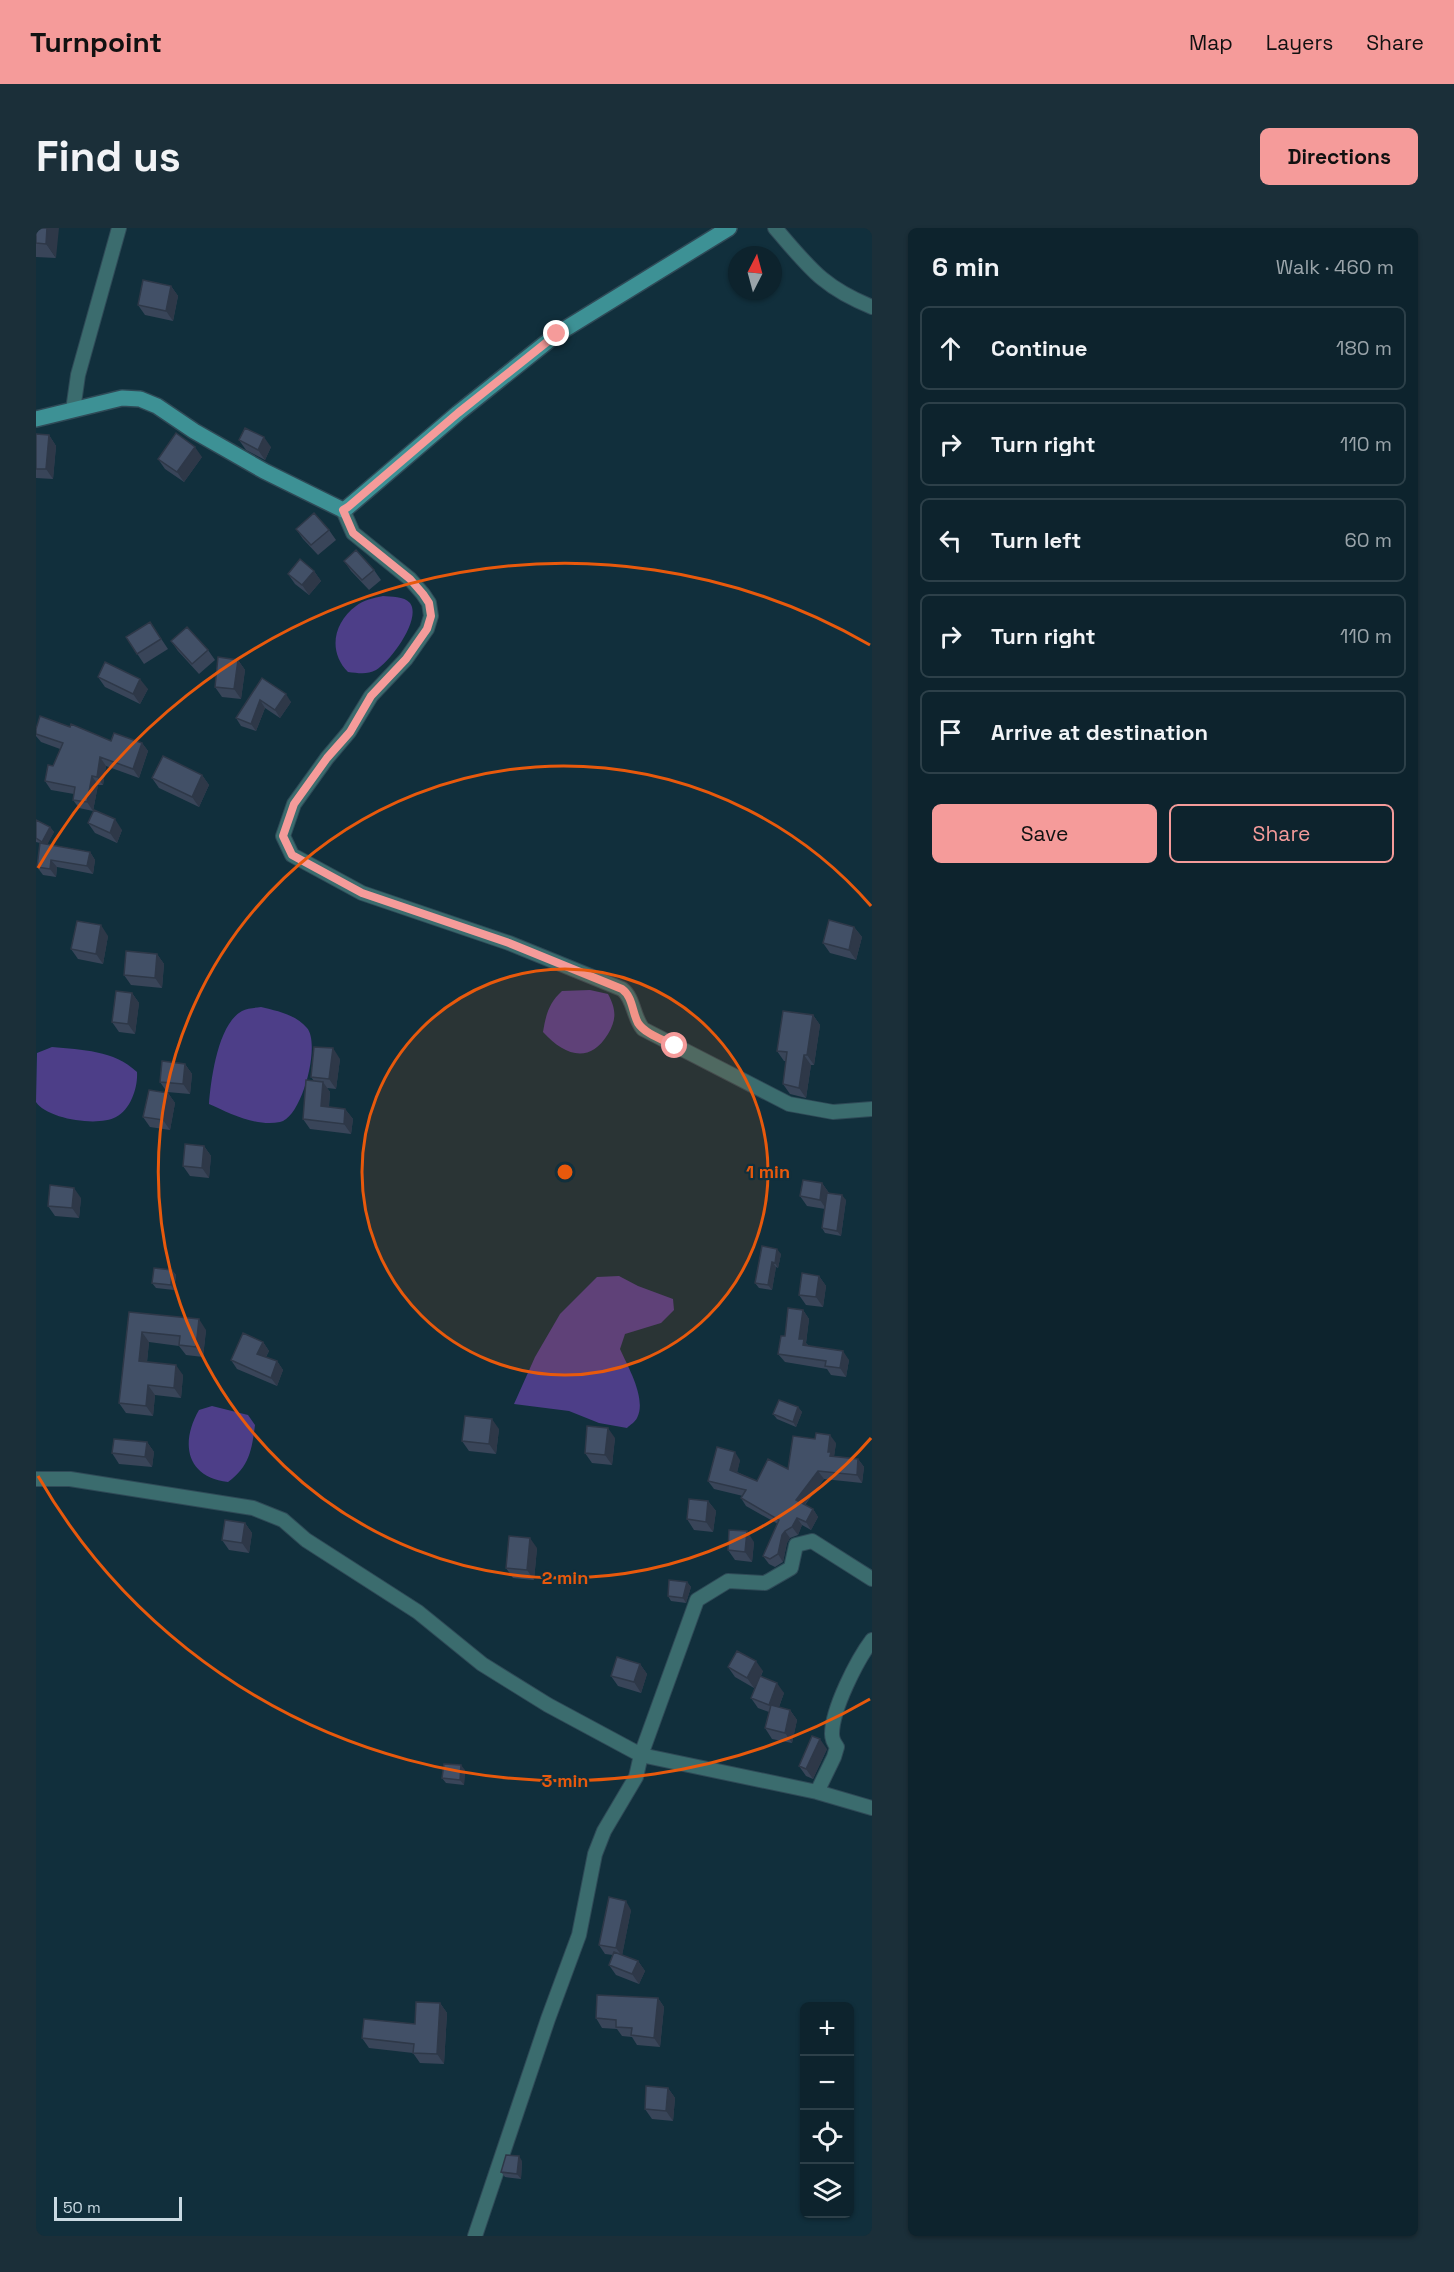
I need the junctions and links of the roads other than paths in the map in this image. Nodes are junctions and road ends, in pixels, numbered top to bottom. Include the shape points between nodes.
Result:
1 (119, 228) edge
2 (729, 228) edge
3 (775, 228) edge
4 (872, 307) edge
5 (74, 410) junction
6 (36, 419) edge
7 (343, 510) junction
8 (872, 1109) edge
9 (36, 1479) edge
10 (872, 1579) edge
11 (872, 1640) edge
12 (641, 1755) junction
13 (817, 1792) junction
14 (872, 1808) edge
15 (475, 2236) edge

1 - 5 street via 78,375
2 - 7 street via 557,334
3 - 4 street via 828,285
5 - 6 street
5 - 7 street via 122,398 140,399 264,471
7 - 8 street via 353,533 423,594 431,616 427,629 406,659 371,696 350,732 294,804 283,836 292,855 362,893 509,943 622,989 643,1029 789,1104 833,1112
9 - 12 street via 70,1479 253,1508 283,1520 306,1540 418,1612 482,1664
10 - 12 street via 812,1541 796,1545 791,1568 765,1583 728,1581 696,1600
11 - 13 street via 846,1688 832,1732 837,1747
12 - 13 street
12 - 15 street via 636,1777 595,1854 579,1935
13 - 14 street

